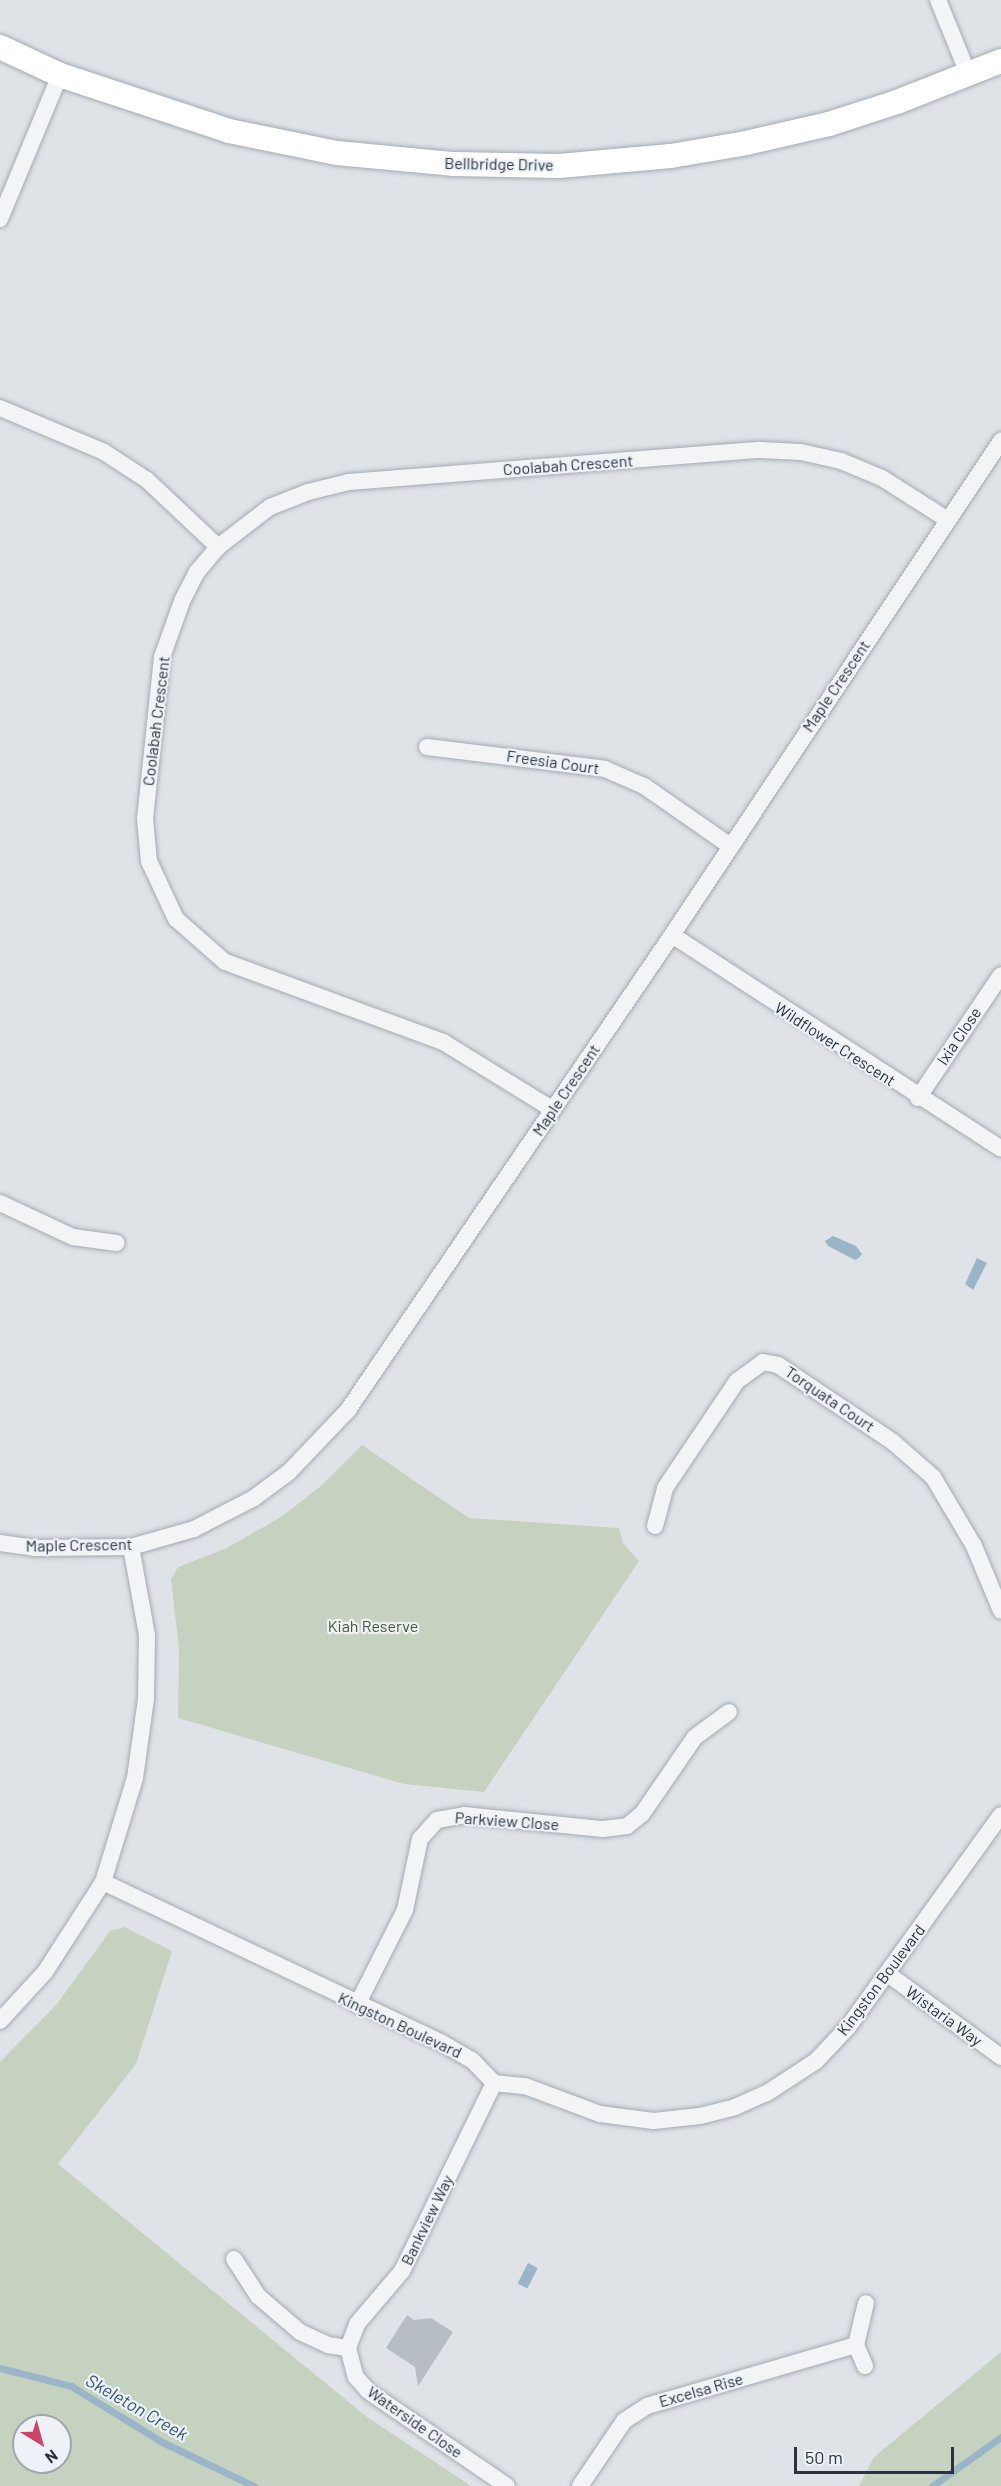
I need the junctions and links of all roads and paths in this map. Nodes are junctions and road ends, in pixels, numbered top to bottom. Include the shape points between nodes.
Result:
1 (938, 0) edge
2 (0, 47) edge
3 (1001, 61) edge
4 (60, 75) junction
5 (969, 76) junction
6 (0, 219) edge
7 (0, 408) edge
8 (1001, 441) edge
9 (948, 520) junction
10 (218, 547) junction
11 (427, 747) dead end
12 (729, 845) junction
13 (672, 935) junction
14 (1001, 975) edge
15 (918, 1098) junction
16 (552, 1109) junction
17 (1001, 1149) edge
18 (0, 1203) edge
19 (117, 1243) dead end
20 (655, 1526) dead end
21 (0, 1543) edge
22 (131, 1547) junction
23 (1001, 1611) edge
24 (729, 1712) dead end
25 (1001, 1815) edge
26 (103, 1882) junction
27 (888, 1974) junction
28 (357, 2005) junction
29 (0, 2021) edge
30 (1001, 2057) edge
31 (494, 2083) junction
32 (234, 2259) dead end
33 (866, 2303) dead end
34 (856, 2344) junction
35 (348, 2348) junction
36 (865, 2366) dead end
37 (507, 2486) edge
38 (580, 2486) edge

1 - 5 street
2 - 4 street, Bellbridge Drive
3 - 5 street, Bellbridge Drive
4 - 5 street, Bellbridge Drive via 230,131 338,153 454,164 559,166 670,156 746,143 829,124
4 - 6 street
7 - 10 street via 104,452 147,480
8 - 9 street, Maple Crescent
9 - 10 street, Coolabah Crescent via 882,478 840,461 801,452 760,450 349,482 270,507
9 - 12 street, Maple Crescent
10 - 16 street, Coolabah Crescent via 197,572 182,601 162,657 145,819 149,861 176,919 225,962 443,1042
11 - 12 street, Freesia Court via 605,768 644,786
12 - 13 street, Maple Crescent
13 - 15 street, Wildflower Crescent
13 - 16 street, Maple Crescent
14 - 15 street, Ixia Close
15 - 17 street, Wildflower Crescent
16 - 22 street, Maple Crescent via 348,1410 289,1472 254,1498 194,1528
18 - 19 street via 73,1237
20 - 23 street, Torquata Court via 665,1488 737,1381 764,1362 778,1365 893,1442 933,1477 974,1546
21 - 22 street, Maple Crescent via 35,1548
22 - 26 street via 147,1635 146,1699 135,1778
24 - 28 street, Parkview Close via 695,1737 642,1814 627,1826 603,1829 464,1815 437,1820 420,1839 405,1910
25 - 27 street, Kingston Boulevard
26 - 28 street, Kingston Boulevard
26 - 29 street via 45,1972
27 - 30 street, Wistaria Way
27 - 31 street, Kingston Boulevard via 816,2061 767,2093 735,2107 654,2121 600,2114 525,2086
28 - 31 street, Kingston Boulevard via 472,2060
31 - 35 street, Bankview Way via 402,2271 357,2324
32 - 35 street via 258,2296 300,2332 328,2345
33 - 34 street
34 - 36 street
34 - 38 street, Excelsa Rise via 647,2406 624,2421
35 - 37 street, Waterside Close via 353,2371 368,2391

